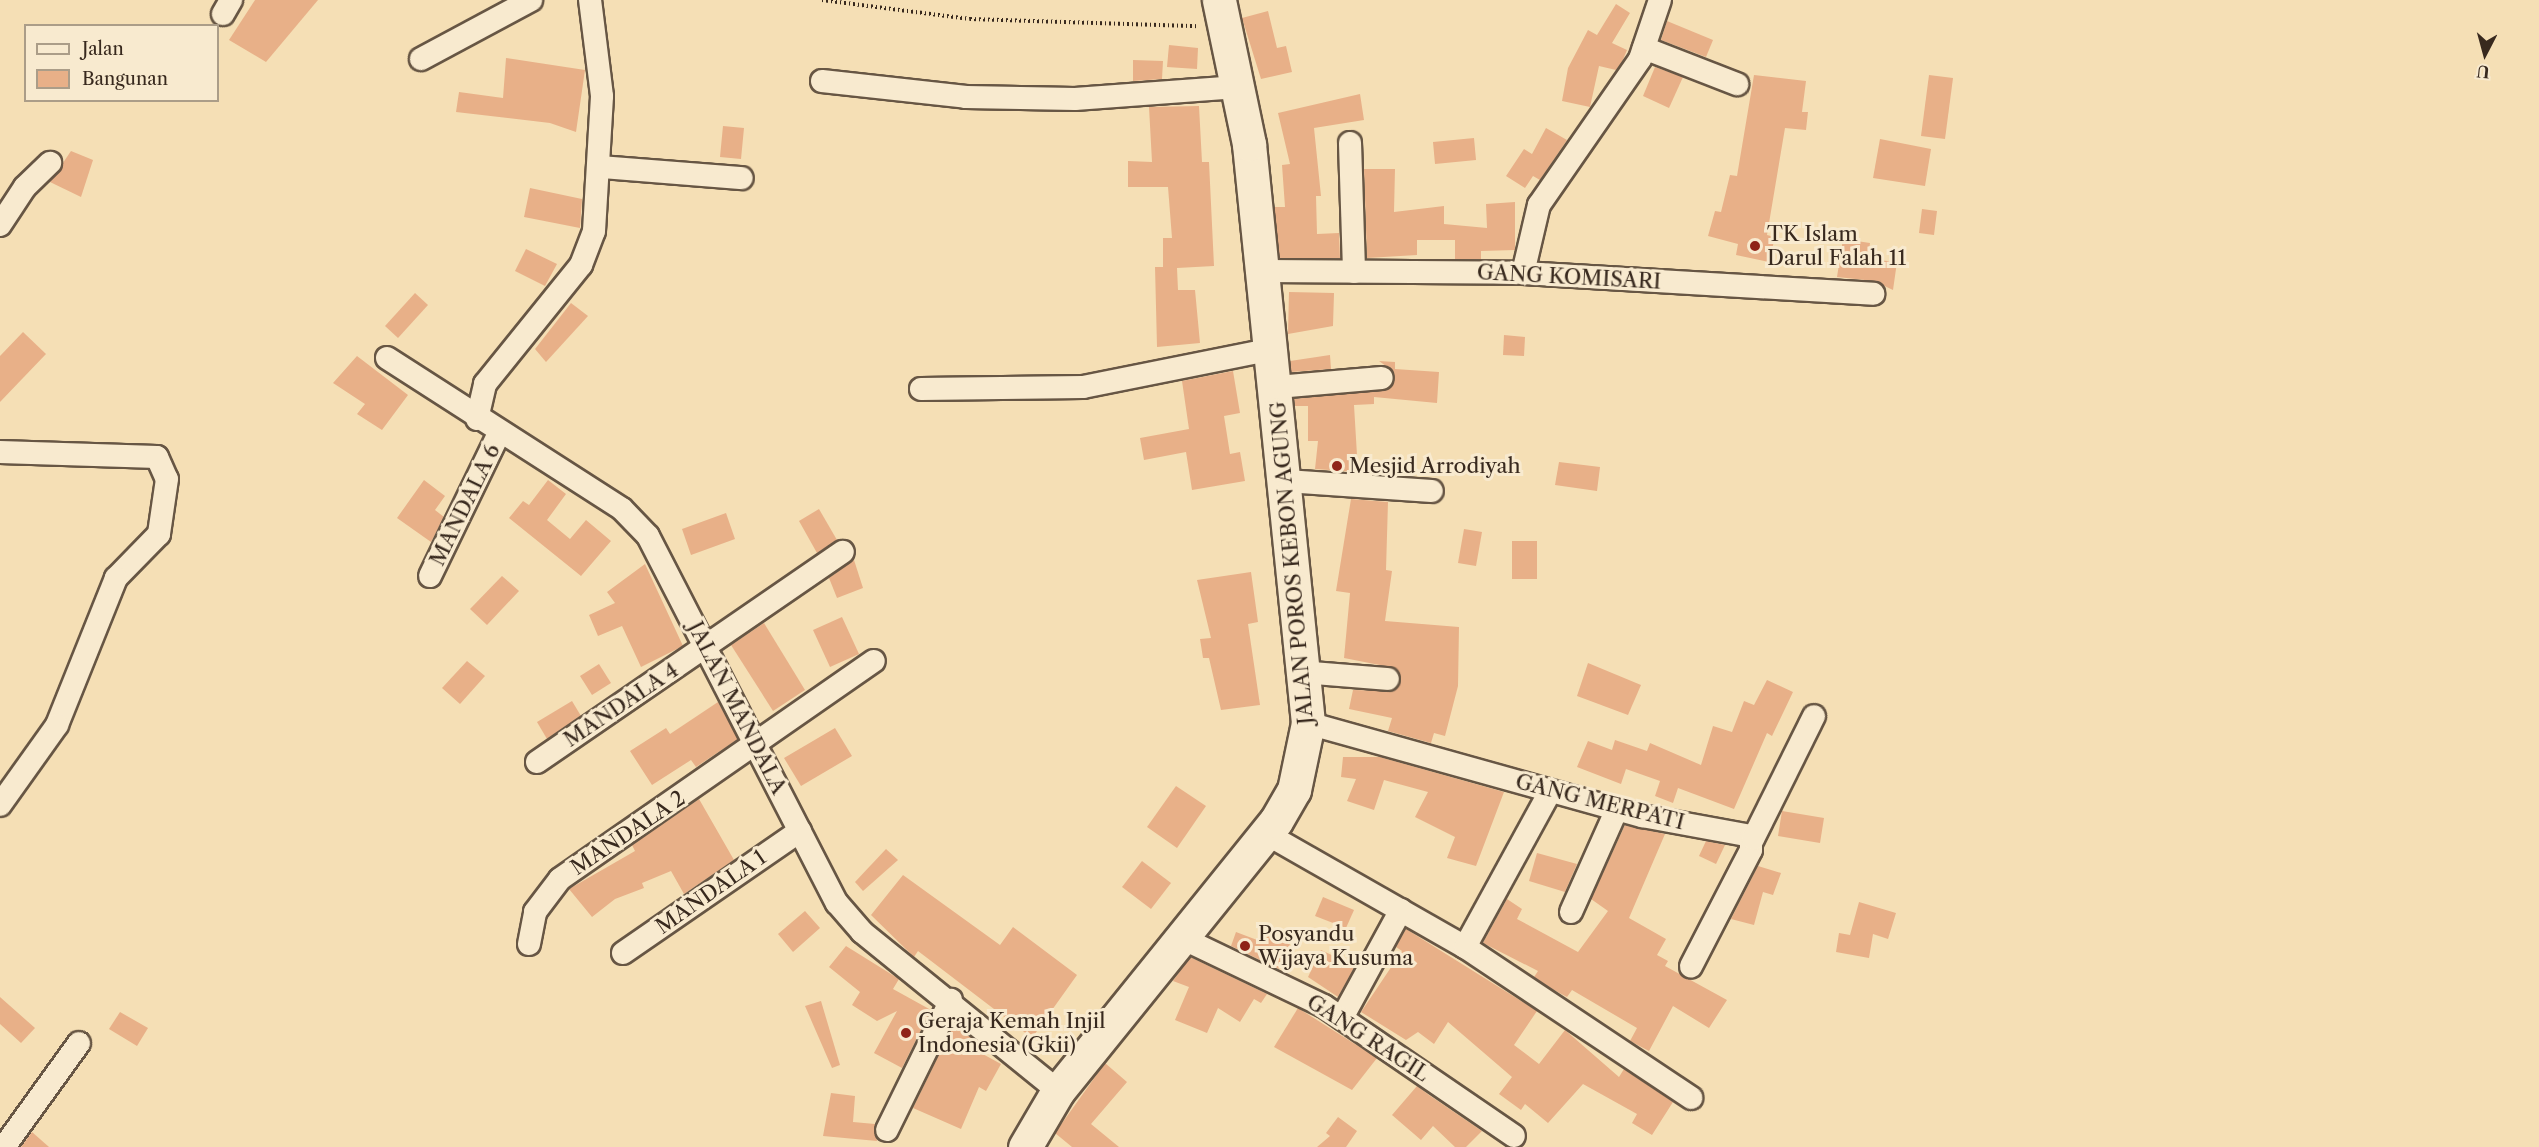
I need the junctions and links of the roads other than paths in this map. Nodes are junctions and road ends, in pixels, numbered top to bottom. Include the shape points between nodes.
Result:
1 (531, 0) edge
2 (590, 0) edge
3 (1660, 0) edge
4 (1223, 12) edge
5 (1644, 48) junction
6 (421, 59) dead end
7 (822, 81) dead end
8 (1737, 84) dead end
9 (1238, 87) junction
10 (1350, 143) dead end
11 (50, 163) dead end
12 (602, 167) junction
13 (742, 178) dead end
14 (0, 225) edge
15 (1265, 272) junction
16 (1354, 272) junction
17 (1523, 273) junction
18 (1873, 294) dead end
19 (1274, 349) junction
20 (387, 358) dead end
21 (1382, 378) dead end
22 (1277, 387) junction
23 (921, 390) dead end
24 (477, 419) junction
25 (499, 433) junction
26 (0, 452) edge
27 (1286, 481) junction
28 (1432, 491) dead end
29 (843, 552) dead end
30 (430, 576) dead end
31 (706, 648) junction
32 (874, 661) dead end
33 (1301, 672) junction
34 (1388, 679) dead end
35 (1814, 716) dead end
36 (1308, 723) junction
37 (758, 746) junction
38 (537, 762) dead end
39 (1550, 792) junction
40 (0, 805) edge
41 (1617, 809) junction
42 (800, 831) junction
43 (1265, 833) junction
44 (1753, 839) junction
45 (1401, 910) junction
46 (1571, 912) dead end
47 (1182, 938) junction
48 (529, 944) dead end
49 (1465, 947) junction
50 (623, 953) dead end
51 (1691, 966) dead end
52 (951, 1000) junction
53 (1342, 1018) junction
54 (80, 1043) dead end
55 (1058, 1091) junction
56 (1691, 1098) dead end
57 (887, 1130) dead end
58 (1514, 1136) dead end
59 (4, 1147) edge
60 (1024, 1147) edge

1 - 6 street
2 - 12 street via 602,96
3 - 5 street
4 - 9 main road, JALAN POROS KEBON AGUNG
5 - 8 street
5 - 17 street via 1539,205
7 - 9 street via 966,97 1075,99
9 - 15 main road, JALAN POROS KEBON AGUNG
10 - 16 street
11 - 14 street via 25,187
12 - 13 street
12 - 24 street via 588,252 492,374
15 - 16 street, GANG KOMISARI
15 - 19 main road, JALAN POROS KEBON AGUNG
16 - 17 street, GANG KOMISARI
17 - 18 street, GANG KOMISARI
19 - 22 main road, JALAN POROS KEBON AGUNG
19 - 23 street via 1083,387
20 - 24 street, JALAN MANDALA
21 - 22 street
22 - 27 main road, JALAN POROS KEBON AGUNG
24 - 25 street, JALAN MANDALA
25 - 30 street, MANDALA 6
25 - 31 street, JALAN MANDALA via 622,509 642,530
26 - 40 street via 157,457 167,479 159,534 116,578 57,725
27 - 28 street
27 - 33 main road, JALAN POROS KEBON AGUNG
29 - 31 street, MANDALA 4
31 - 37 street, JALAN MANDALA
31 - 38 street, MANDALA 4
32 - 37 street, MANDALA 2
33 - 34 street
33 - 36 main road, JALAN POROS KEBON AGUNG
35 - 44 street
36 - 39 street, GANG MERPATI
36 - 43 main road, JALAN POROS KEBON AGUNG via 1294,790
37 - 42 street, JALAN MANDALA
37 - 48 street, MANDALA 2 via 560,879 535,912
39 - 41 street, GANG MERPATI
39 - 49 street
41 - 44 street, GANG MERPATI
41 - 46 street
42 - 50 street, MANDALA 1
42 - 52 street, JALAN MANDALA via 849,920
43 - 45 street
43 - 47 main road, JALAN POROS KEBON AGUNG
44 - 51 street
45 - 49 street
45 - 53 street
47 - 53 street, GANG RAGIL
47 - 55 main road, JALAN POROS KEBON AGUNG
49 - 56 street
52 - 55 street, JALAN MANDALA
52 - 57 street
53 - 58 street, GANG RAGIL
54 - 59 street
55 - 60 main road, JALAN POROS KEBON AGUNG

